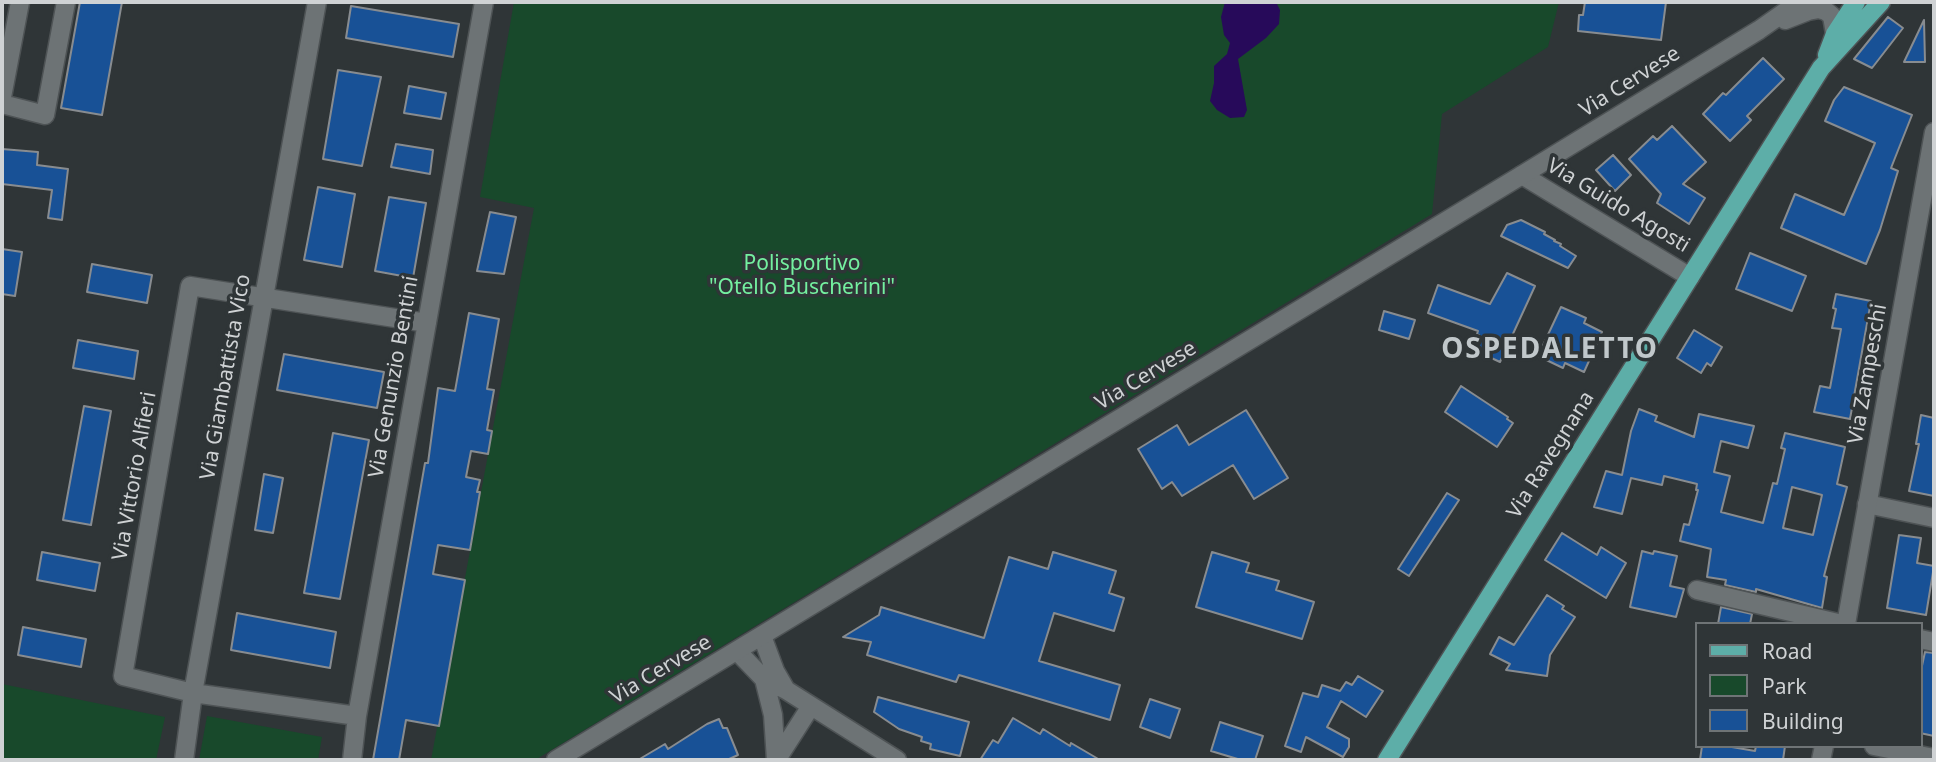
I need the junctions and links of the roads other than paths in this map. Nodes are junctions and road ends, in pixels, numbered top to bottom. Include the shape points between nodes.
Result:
1 (20, 2) edge
2 (66, 2) edge
3 (317, 2) edge
4 (484, 2) edge
5 (1800, 2) edge
6 (1856, 2) edge
7 (1881, 2) edge
8 (1759, 30) junction
9 (1835, 34) junction
10 (1821, 68) junction
11 (2, 97) edge
12 (2, 104) edge
13 (1934, 132) edge
14 (1522, 175) junction
15 (1690, 276) junction
16 (264, 298) junction
17 (426, 323) junction
18 (1867, 504) junction
19 (1934, 518) edge
20 (1697, 590) dead end
21 (1835, 622) edge
22 (1844, 622) edge
23 (762, 636) junction
24 (737, 651) junction
25 (764, 679) junction
26 (786, 690) junction
27 (193, 693) junction
28 (811, 706) junction
29 (357, 716) junction
30 (1884, 748) edge
31 (1934, 758) edge
32 (184, 760) edge
33 (352, 760) edge
34 (556, 760) edge
35 (776, 760) edge
36 (897, 760) edge
37 (1387, 760) edge

1 - 11 street
2 - 12 street via 45,115
3 - 16 street, Via Giambattista Vico
4 - 17 street, Via Genunzio Bentini
5 - 8 street, Via Cervese
6 - 9 main road, Via Ravegnana
7 - 10 main road, Via Ravegnana
8 - 9 street, Via Cervese via 1819,9 1832,16
8 - 14 street, Via Cervese
9 - 10 main road, Via Ravegnana
10 - 15 main road, Via Ravegnana
13 - 18 street, Via Zampeschi
14 - 15 street, Via Guido Agosti
14 - 23 street, Via Cervese
15 - 37 main road, Via Ravegnana
16 - 17 street
16 - 27 street, Via Giambattista Vico
16 - 27 street, Via Vittorio Alfieri via 190,286 123,676
17 - 29 street, Via Genunzio Bentini
18 - 19 street
18 - 22 street, Via Zampeschi
20 - 21 street
23 - 24 street, Via Cervese
23 - 26 street
24 - 25 street
24 - 34 street, Via Cervese
25 - 26 street
25 - 35 street via 773,715
26 - 28 street
27 - 29 street
27 - 32 street, Via Giambattista Vico
28 - 35 street
28 - 36 street
29 - 33 street, Via Genunzio Bentini
30 - 31 street

